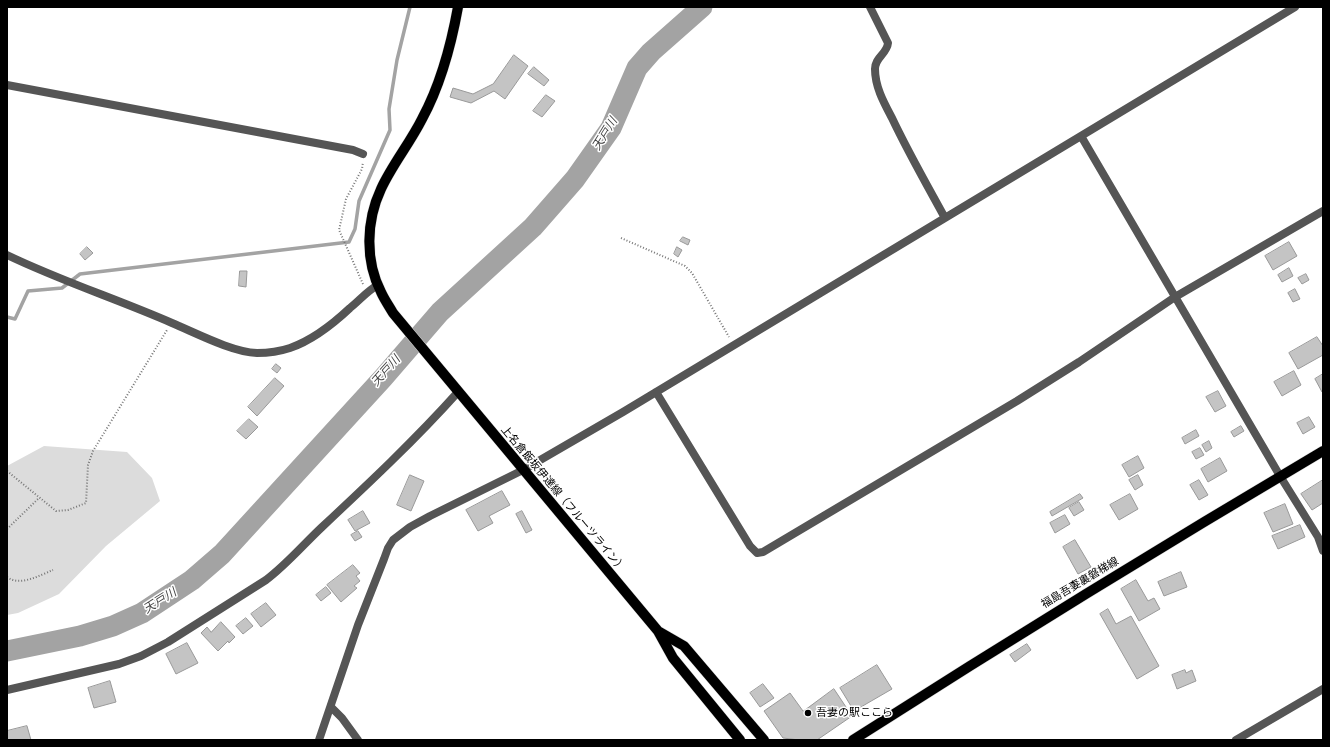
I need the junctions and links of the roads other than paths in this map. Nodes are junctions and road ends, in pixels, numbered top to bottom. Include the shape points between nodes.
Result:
1 (458, 7) edge
2 (870, 7) edge
3 (1295, 7) edge
4 (7, 85) edge
5 (1081, 136) junction
6 (363, 154) road end
7 (1323, 211) edge
8 (945, 218) junction
9 (7, 255) edge
10 (378, 285) junction
11 (1175, 297) junction
12 (458, 392) junction
13 (656, 392) junction
14 (1323, 452) edge
15 (523, 470) junction
16 (1280, 476) junction
17 (1323, 551) edge
18 (658, 631) junction
19 (1323, 689) edge
20 (7, 690) edge
21 (331, 707) junction
22 (319, 740) edge
23 (358, 740) edge
24 (740, 740) edge
25 (764, 740) edge
26 (853, 740) edge
27 (1236, 740) edge

1 - 10 main road via 440,79 422,119 381,189 371,218 369,247
2 - 8 street via 888,43 875,68 877,85 901,137
3 - 5 street
4 - 6 street via 353,150
5 - 8 street
5 - 11 street
7 - 11 street
8 - 13 street
9 - 10 street via 203,337 257,353 289,348 316,335
10 - 12 main road, 上名倉飯坂伊達線（フルーツライン） via 393,313
11 - 13 street via 1017,401 760,553 750,546
11 - 16 street
12 - 15 main road, 上名倉飯坂伊達線（フルーツライン）
12 - 20 street via 378,476 266,580 168,642 141,656 119,664
13 - 15 street
14 - 16 main road, 福島吾妻裏磐梯線
15 - 18 main road, 上名倉飯坂伊達線（フルーツライン）
15 - 21 street via 430,516 393,540 364,611
16 - 17 street via 1318,537
16 - 26 main road, 福島吾妻裏磐梯線
18 - 24 main road, 上名倉飯坂伊達線（フルーツライン） via 673,658
18 - 25 main road, 上名倉飯坂伊達線（フルーツライン） via 684,646
19 - 27 street
21 - 22 street
21 - 23 street

